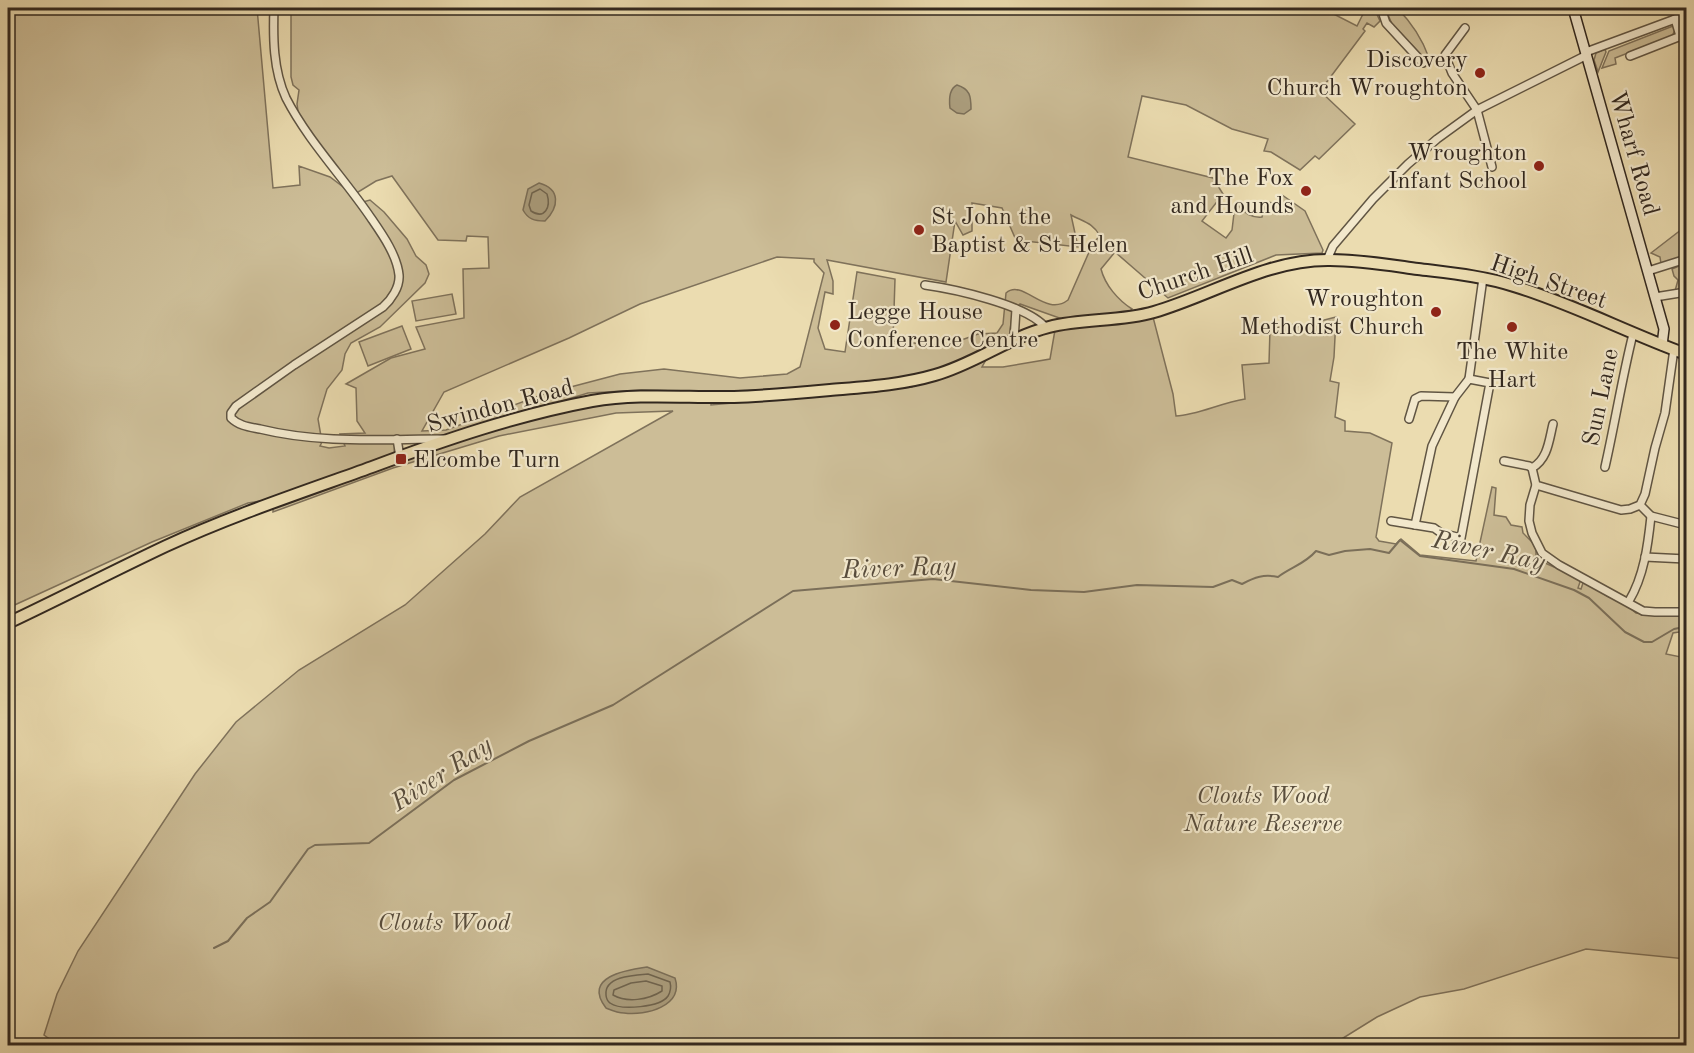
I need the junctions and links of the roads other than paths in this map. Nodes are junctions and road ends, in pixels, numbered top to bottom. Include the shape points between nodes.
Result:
1 (274, 8) edge
2 (1381, 8) edge
3 (1573, 8) edge
4 (1686, 15) edge
5 (1675, 19) junction
6 (1465, 28) dead end
7 (1683, 35) edge
8 (1586, 54) junction
9 (1630, 56) dead end
10 (1423, 63) dead end
11 (1478, 110) junction
12 (1492, 167) dead end
13 (1686, 259) edge
14 (1324, 260) junction
15 (1648, 271) junction
16 (1483, 278) junction
17 (925, 285) dead end
18 (1686, 292) edge
19 (1655, 297) junction
20 (1016, 309) junction
21 (1046, 328) junction
22 (1029, 333) joint
23 (1633, 334) junction
24 (1014, 340) junction
25 (1662, 345) junction
26 (1674, 349) junction
27 (1686, 354) edge
28 (1469, 379) junction
29 (1455, 397) junction
30 (1409, 419) dead end
31 (1553, 424) dead end
32 (397, 439) junction
33 (449, 439) junction
34 (400, 456) junction
35 (1504, 461) dead end
36 (1605, 467) dead end
37 (1532, 468) junction
38 (1536, 485) junction
39 (1640, 505) junction
40 (1651, 516) junction
41 (1391, 520) dead end
42 (1415, 525) junction
43 (1686, 525) edge
44 (1645, 557) junction
45 (1686, 559) edge
46 (1629, 601) junction
47 (1686, 612) edge
48 (8, 623) edge

1 - 32 street via 277,72 286,97 380,231 392,253 399,279 383,307 236,406 231,418 257,429 316,439
2 - 10 street via 1386,23
3 - 8 main road, Wharf Road
4 - 5 street
5 - 7 street
5 - 8 street
6 - 11 street via 1445,55 1452,74
7 - 9 street
8 - 11 street
8 - 15 main road, Wharf Road
11 - 12 street
11 - 14 street via 1408,164 1373,199
13 - 15 street
14 - 16 main road, High Street
14 - 21 main road, Church Hill via 1277,267 1142,315
15 - 19 main road, Wharf Road
16 - 23 main road, High Street via 1550,299
16 - 28 street
17 - 20 street
18 - 19 street
19 - 25 main road, Wharf Road via 1665,331
20 - 21 street via 1039,320
20 - 24 street
21 - 22 main road, Church Hill
22 - 24 main road, Swindon Road
23 - 25 main road, High Street
23 - 36 street, Sun Lane
24 - 33 main road, Swindon Road via 938,374 892,384 781,395 605,400
25 - 26 main road, High Street
26 - 27 main road, High Street
26 - 39 street via 1665,413
28 - 29 street
28 - 42 street via 1490,383 1461,538
29 - 30 street via 1421,396 1415,399
29 - 42 street via 1432,446
31 - 37 street via 1545,454 1540,464
32 - 33 street
32 - 34 street
33 - 34 main road, Swindon Road
34 - 48 main road, Swindon Road via 198,532
35 - 37 street
37 - 38 street
38 - 39 street via 1621,510
38 - 46 street via 1529,521 1542,553
39 - 40 street
40 - 43 street
40 - 44 street
41 - 42 street
44 - 45 street
44 - 46 street
46 - 47 street via 1648,612

